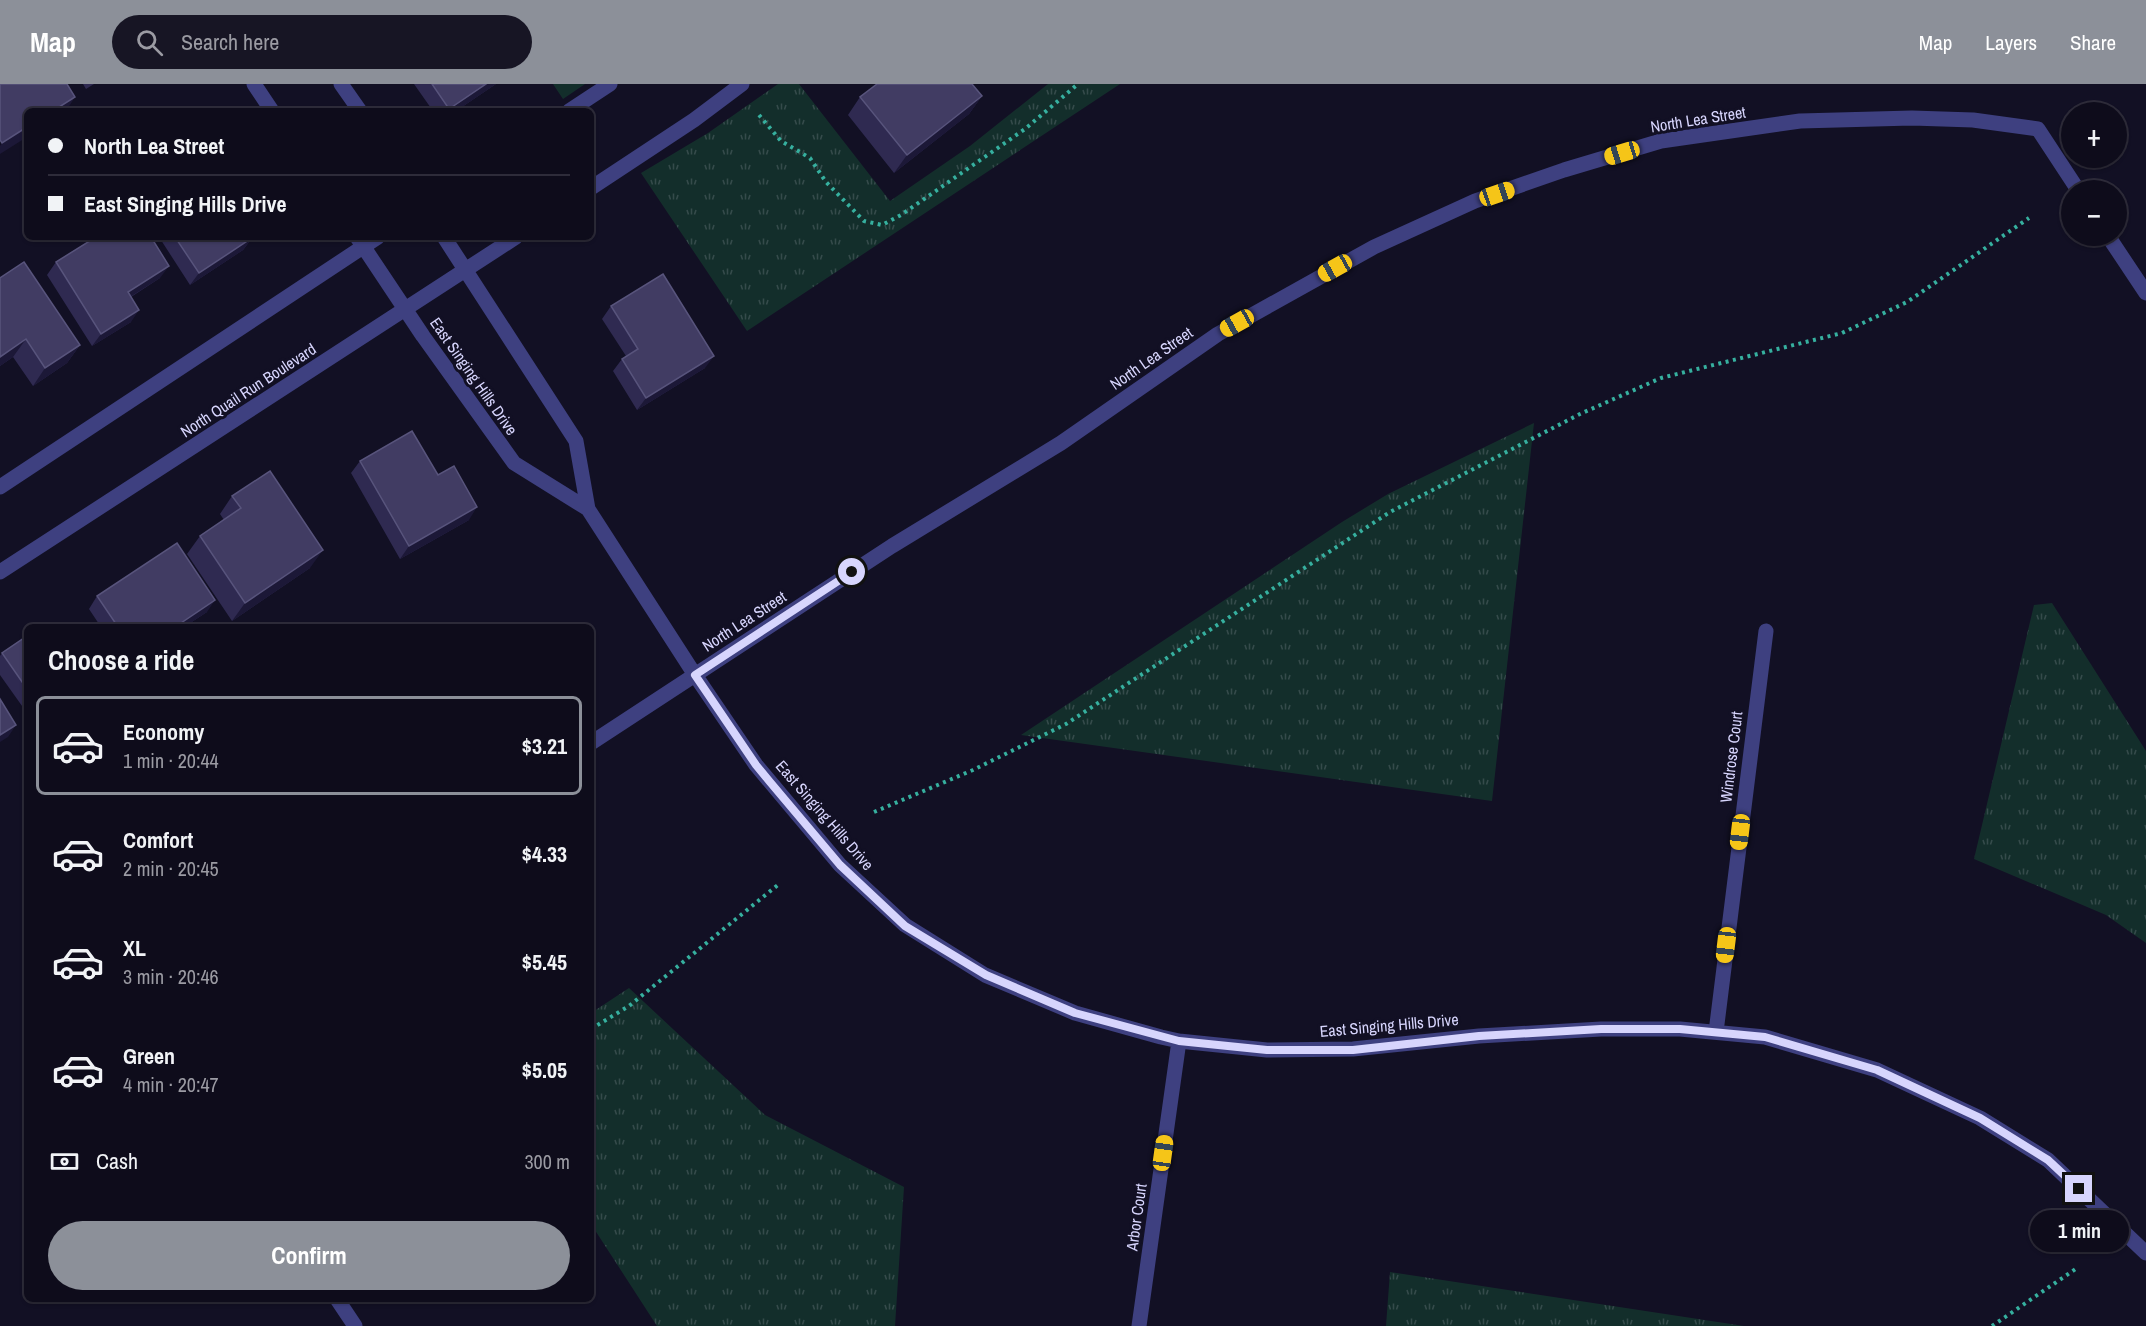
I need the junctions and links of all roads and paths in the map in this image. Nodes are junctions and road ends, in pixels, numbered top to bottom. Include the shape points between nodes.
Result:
1 (254, 84) edge
2 (341, 84) edge
3 (610, 84) edge
4 (742, 84) edge
5 (1078, 84) edge
6 (270, 108) edge
7 (358, 108) edge
8 (574, 108) edge
9 (759, 115) dead end
10 (2071, 180) edge
11 (594, 186) edge
12 (2029, 218) dead end
13 (446, 240) edge
14 (511, 240) edge
15 (360, 242) edge
16 (2115, 246) edge
17 (465, 270) junction
18 (2146, 293) edge
19 (405, 309) junction
20 (0, 487) edge
21 (588, 509) junction
22 (0, 572) edge
23 (1766, 631) dead end
24 (695, 675) junction
25 (594, 741) edge
26 (874, 812) dead end
27 (779, 884) dead end
28 (594, 1027) edge
29 (1716, 1032) junction
30 (1179, 1041) junction
31 (2146, 1253) edge
32 (2077, 1268) dead end
33 (339, 1302) edge
34 (355, 1326) edge
35 (1139, 1326) edge
36 (1992, 1326) edge

1 - 6 street
2 - 7 street
3 - 8 street
4 - 11 street
5 - 9 path via 1024,129 882,225 864,221 826,182 810,158 780,141
10 - 24 street, North Lea Street via 2038,129 1973,120 1800,121 1661,141 1475,201 1374,247 1218,334 1061,443 892,546
12 - 26 path via 1906,302 1842,333 1661,378 1580,414 1410,501 1066,723 973,770
13 - 17 street, East Singing Hills Drive
14 - 17 street, North Quail Run Boulevard
15 - 19 street, East Singing Hills Drive
15 - 20 street
16 - 18 street
17 - 19 street, North Quail Run Boulevard
17 - 21 street, East Singing Hills Drive via 576,441
19 - 21 street, East Singing Hills Drive via 514,464
19 - 22 street, North Quail Run Boulevard
21 - 24 street, East Singing Hills Drive
23 - 29 street, Windrose Court
24 - 25 street, North Lea Street
24 - 30 street, East Singing Hills Drive via 756,765 833,856 905,926 986,975 1075,1013
27 - 28 path via 629,1006
29 - 30 street, East Singing Hills Drive via 1601,1029 1479,1036 1353,1050 1267,1050
29 - 31 street, East Singing Hills Drive via 1765,1037 1877,1070 1980,1118 2048,1160
30 - 35 street, Arbor Court
32 - 36 path
33 - 34 street

